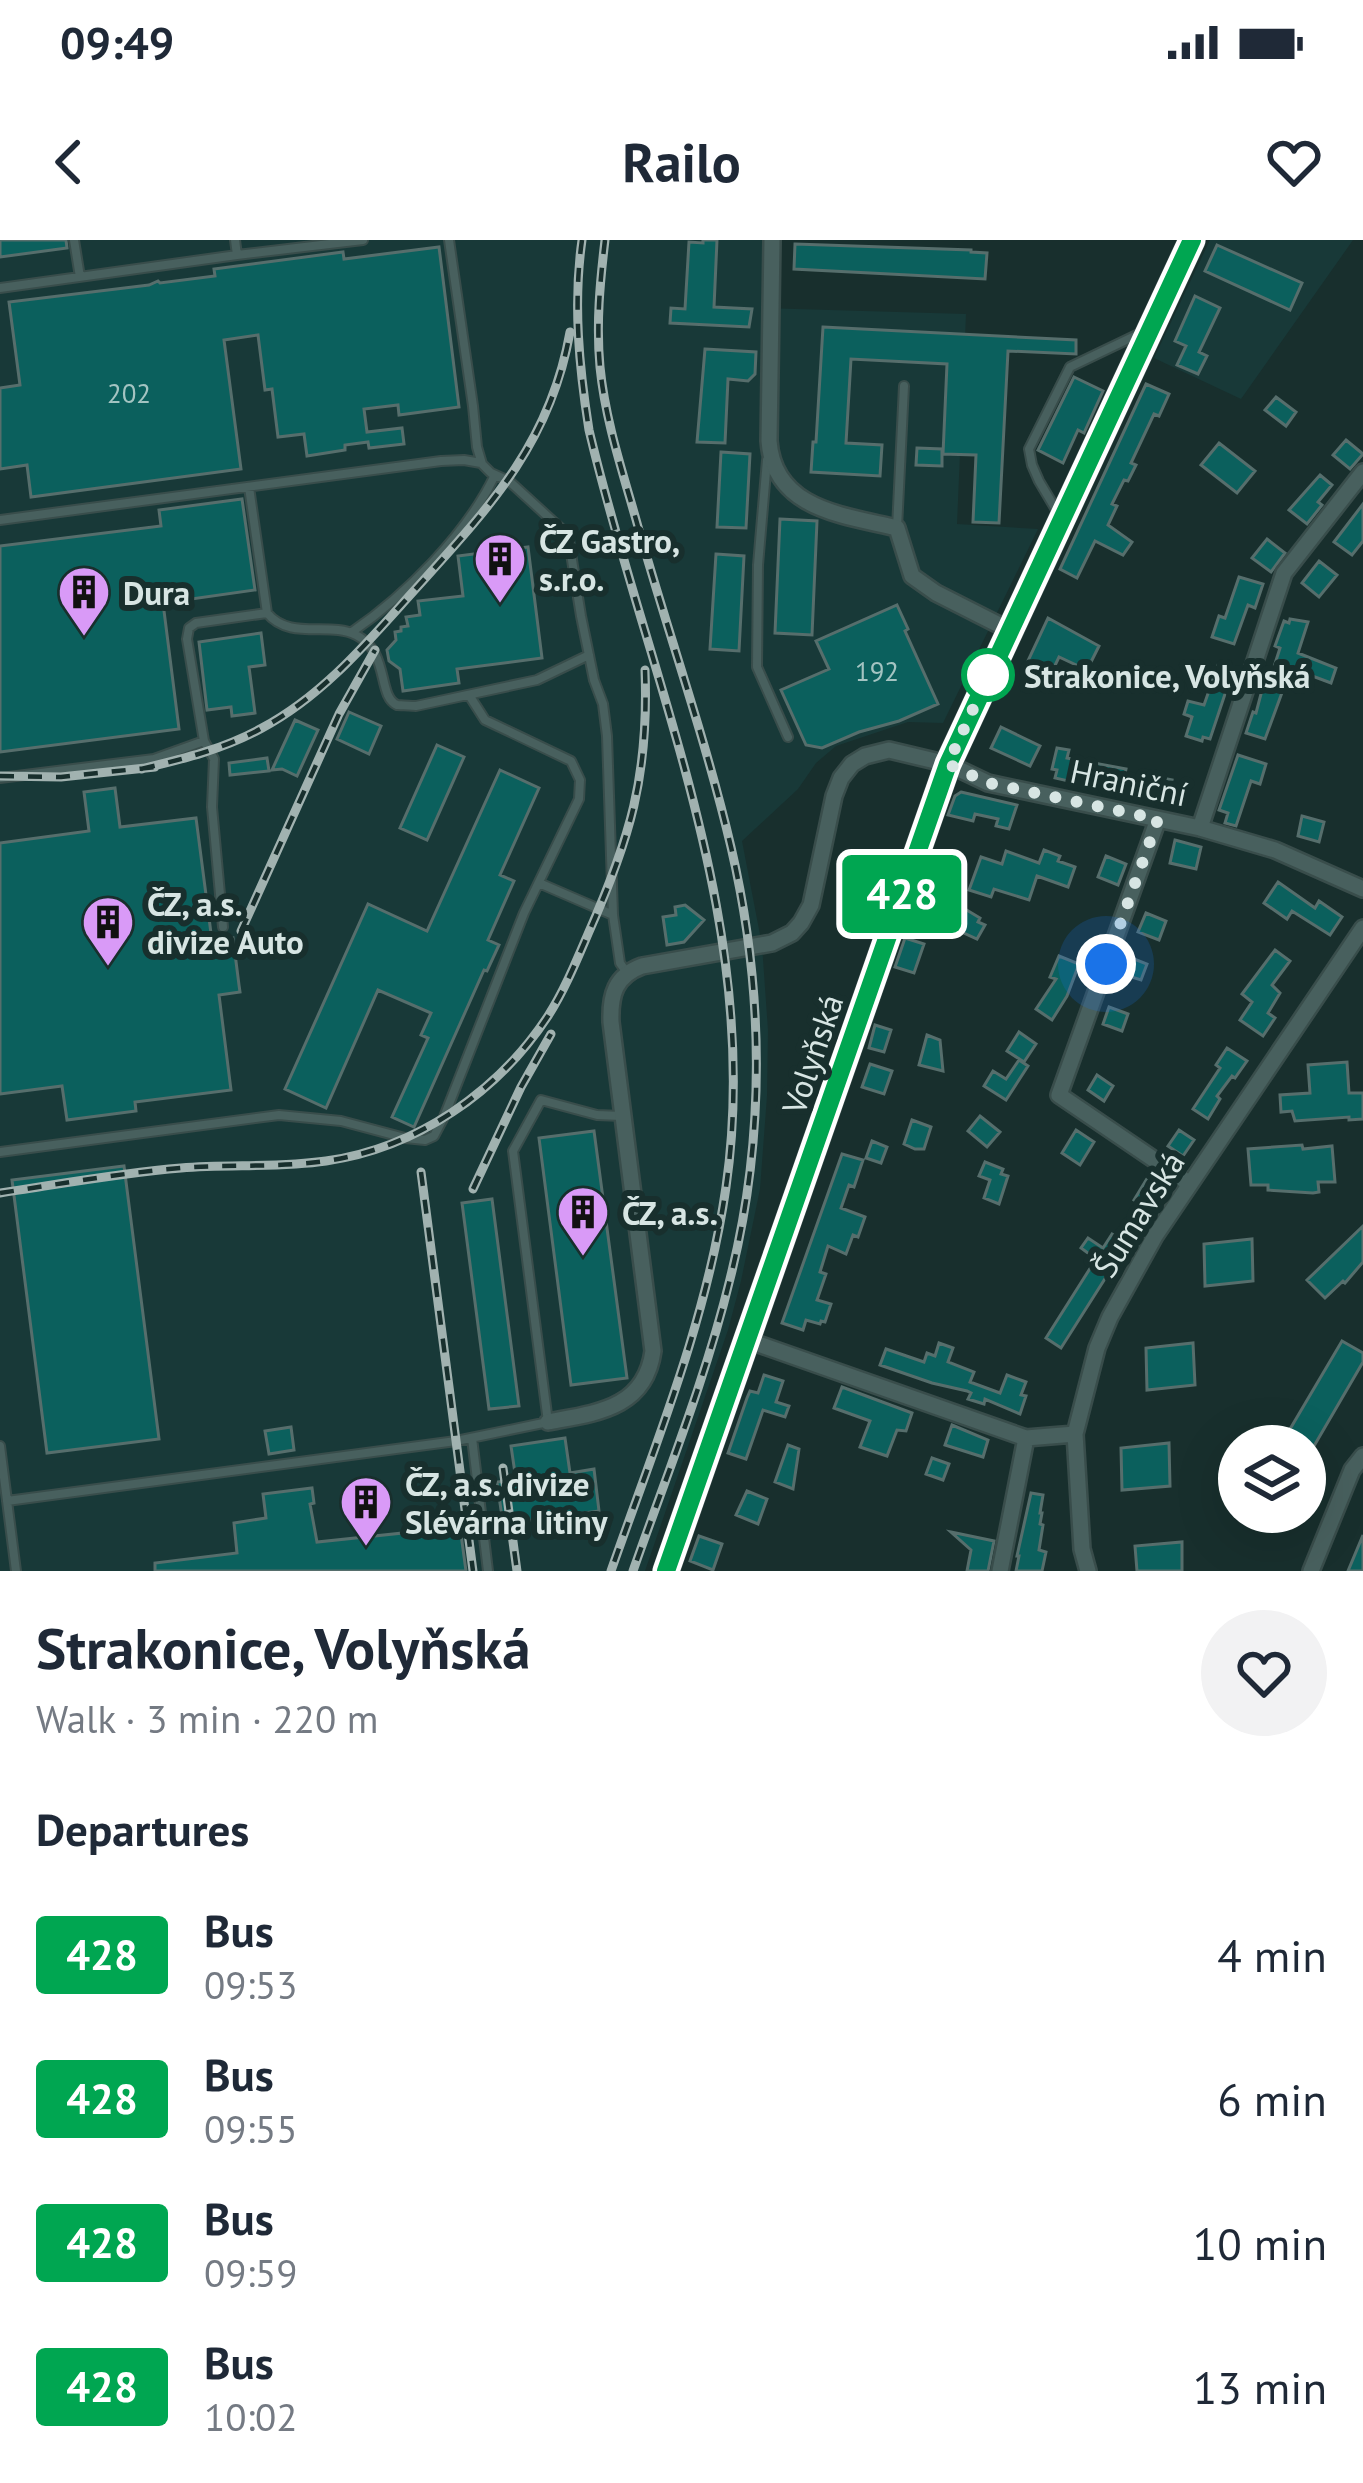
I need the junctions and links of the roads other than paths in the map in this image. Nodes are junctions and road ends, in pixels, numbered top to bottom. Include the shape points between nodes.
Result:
1 (74, 240) edge
2 (235, 240) edge
3 (364, 240) edge
4 (449, 240) edge
5 (772, 240) edge
6 (1192, 240) edge
7 (237, 255) junction
8 (80, 277) junction
9 (0, 288) edge
10 (1150, 329) junction
11 (904, 386) dead end
12 (769, 441) junction
13 (482, 464) junction
14 (1363, 472) edge
15 (496, 475) junction
16 (250, 487) junction
17 (0, 520) edge
18 (1062, 520) junction
19 (897, 528) junction
20 (267, 613) junction
21 (1009, 630) junction
22 (352, 632) junction
23 (589, 655) junction
24 (469, 695) junction
25 (788, 737) dead end
26 (204, 741) junction
27 (948, 764) junction
28 (0, 778) edge
29 (1158, 819) junction
30 (1200, 828) junction
31 (538, 883) junction
32 (1363, 889) edge
33 (613, 915) junction
34 (223, 927) dead end
35 (1363, 928) edge
36 (627, 974) junction
37 (623, 1116) junction
38 (0, 1152) edge
39 (1190, 1184) junction
40 (747, 1340) junction
41 (548, 1422) junction
42 (1075, 1434) junction
43 (472, 1438) junction
44 (1026, 1438) junction
45 (0, 1446) edge
46 (1363, 1456) edge
47 (2, 1474) edge
48 (7, 1501) junction
49 (16, 1571) edge
50 (488, 1571) edge
51 (666, 1571) edge
52 (1000, 1571) edge
53 (1088, 1571) edge
54 (1311, 1571) edge

1 - 8 lane
2 - 7 lane
3 - 7 lane
4 - 13 lane
5 - 12 street
6 - 10 main road, Volyňská
7 - 8 lane
8 - 9 lane
10 - 18 main road, Volyňská
10 - 18 lane via 1070,367 1029,449
11 - 19 lane
12 - 19 street via 774,469 796,496
12 - 25 lane via 757,668
13 - 15 lane
13 - 16 lane via 441,461
14 - 30 street via 1284,573
15 - 22 lane via 419,577
15 - 23 lane via 568,536
16 - 17 lane
16 - 20 lane
18 - 21 main road, Volyňská
19 - 21 street via 912,576
20 - 22 lane via 307,630
20 - 26 lane via 189,628
21 - 27 main road, Volyňská
22 - 24 lane via 374,650 398,705
23 - 24 lane via 537,680
23 - 33 lane via 607,736
24 - 31 lane via 485,720 571,761 580,780
26 - 28 lane via 154,759
26 - 34 lane via 214,759
27 - 29 street, Hraniční via 988,783
27 - 36 street, Hraniční via 889,750 852,764 834,796 811,905 785,938
27 - 40 main road, Volyňská
29 - 30 street, Hraniční
29 - 39 street via 1059,1096
30 - 32 street, Hraniční
31 - 33 lane
31 - 38 lane via 444,1117 425,1141 279,1115
33 - 36 lane
35 - 39 street, Šumavská
36 - 37 street via 610,1006
37 - 41 street via 651,1366 639,1389 616,1405
37 - 41 lane via 542,1100 513,1150
39 - 42 street, Šumavská via 1110,1317
40 - 44 street
40 - 51 main road, Volyňská
41 - 43 lane
42 - 44 street
42 - 53 street, Šumavská
43 - 48 lane
43 - 50 lane
44 - 52 street
45 - 47 lane
46 - 54 street
47 - 48 lane
48 - 49 lane

